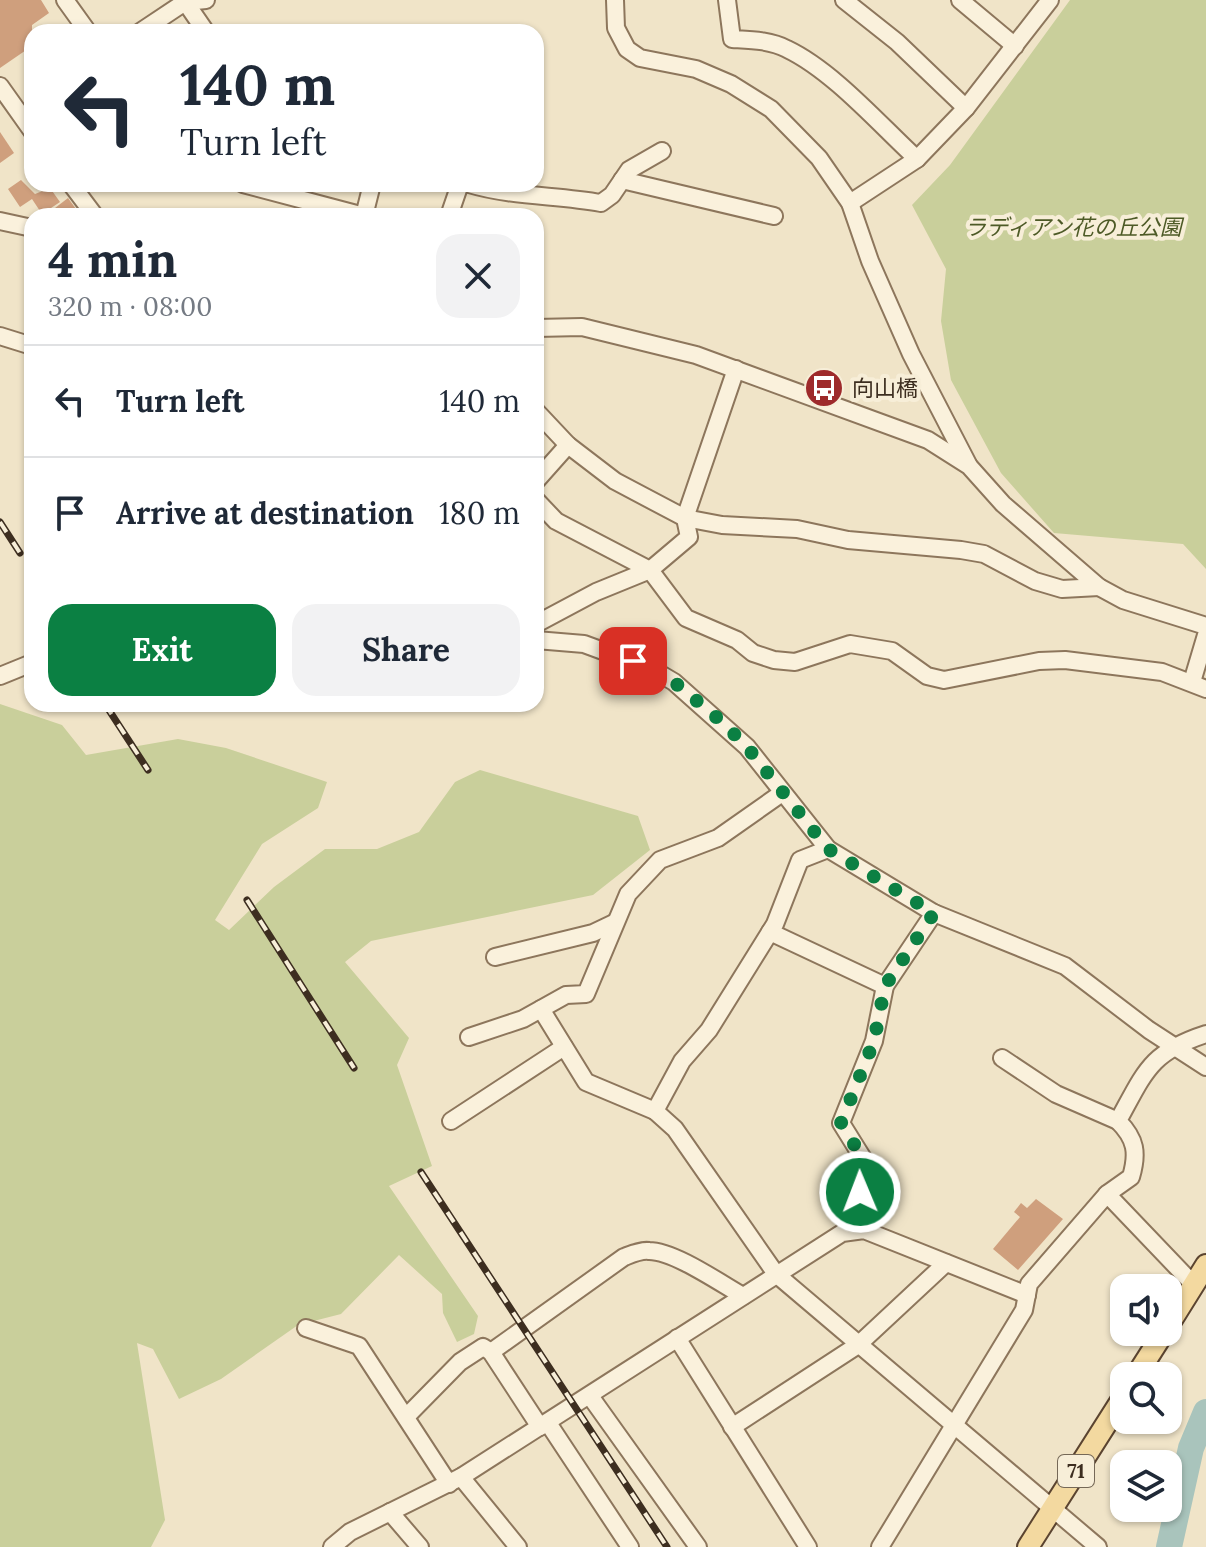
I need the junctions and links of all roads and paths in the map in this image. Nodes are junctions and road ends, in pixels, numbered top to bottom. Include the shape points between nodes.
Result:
1 (65, 0) edge
2 (206, 0) edge
3 (615, 0) edge
4 (727, 0) edge
5 (844, 0) edge
6 (960, 0) edge
7 (1050, 0) edge
8 (185, 1) edge
9 (82, 24) edge
10 (152, 24) edge
11 (201, 24) edge
12 (1015, 46) junction
13 (0, 86) edge
14 (24, 108) edge
15 (966, 108) junction
16 (662, 151) dead end
17 (917, 159) junction
18 (622, 180) junction
19 (273, 192) edge
20 (495, 192) edge
21 (850, 203) junction
22 (334, 208) edge
23 (774, 216) dead end
24 (0, 221) edge
25 (24, 226) edge
26 (544, 328) edge
27 (0, 336) edge
28 (24, 344) edge
29 (736, 369) junction
30 (544, 420) edge
31 (568, 445) junction
32 (969, 466) junction
33 (544, 472) edge
34 (544, 508) edge
35 (685, 518) junction
36 (650, 570) junction
37 (1099, 587) junction
38 (544, 620) edge
39 (1206, 626) edge
40 (1206, 635) edge
41 (544, 641) edge
42 (24, 666) edge
43 (0, 676) edge
44 (1199, 686) edge
45 (782, 793) junction
46 (828, 849) junction
47 (934, 913) junction
48 (614, 923) junction
49 (770, 932) junction
50 (495, 957) dead end
51 (885, 986) junction
52 (541, 1009) junction
53 (1206, 1034) edge
54 (469, 1037) dead end
55 (1171, 1045) junction
56 (564, 1047) junction
57 (1002, 1058) dead end
58 (1206, 1067) edge
59 (655, 1111) junction
60 (451, 1121) dead end
61 (1118, 1121) junction
62 (1107, 1194) junction
63 (864, 1230) junction
64 (946, 1263) junction
65 (1206, 1265) edge
66 (776, 1274) junction
67 (1194, 1285) junction
68 (1027, 1295) junction
69 (743, 1296) junction
70 (1182, 1304) edge
71 (306, 1328) dead end
72 (677, 1338) junction
73 (858, 1345) junction
74 (491, 1352) junction
75 (590, 1396) junction
76 (406, 1417) junction
77 (1110, 1418) edge
78 (955, 1424) junction
79 (544, 1425) junction
80 (732, 1427) junction
81 (455, 1481) junction
82 (1051, 1510) junction
83 (390, 1512) junction
84 (332, 1547) edge
85 (420, 1547) edge
86 (518, 1547) edge
87 (630, 1547) edge
88 (698, 1547) edge
89 (808, 1547) edge
90 (880, 1547) edge
91 (1028, 1547) edge
92 (1098, 1547) edge

1 - 9 street
2 - 8 street
3 - 21 street via 616,28 627,49 640,58 708,74 771,109 819,158
4 - 17 street via 732,39 786,48 812,64
5 - 15 street
6 - 12 street
7 - 12 street
8 - 10 street
8 - 11 street
12 - 15 street
13 - 14 street
15 - 17 street
16 - 18 street
17 - 21 street
18 - 20 street via 601,203
18 - 23 street
19 - 22 street
21 - 32 street via 905,340
24 - 25 street
26 - 29 street via 582,327
27 - 28 street
29 - 32 street via 928,440
29 - 35 street
30 - 31 street
31 - 33 street
31 - 35 street via 615,481
32 - 37 street via 1003,504
34 - 36 street via 556,521
35 - 36 street via 689,537
35 - 37 street via 961,550 984,554 1062,589
36 - 38 street
36 - 44 street via 686,618 774,660 795,662 850,644 892,651 927,676 944,680 1065,660 1162,672
37 - 39 street
40 - 44 street
41 - 45 street via 584,644 674,682 747,747
42 - 43 street
45 - 46 street
45 - 48 street via 718,838 660,860 628,894
46 - 47 street
46 - 49 street via 800,860
47 - 51 street
47 - 55 street via 1065,966
48 - 50 street
48 - 52 street via 586,994 566,995
49 - 51 street
49 - 59 street via 709,1030 682,1061
51 - 63 street via 874,1041 841,1123 864,1160
52 - 54 street
52 - 56 street
53 - 55 street
55 - 58 street
55 - 61 street via 1142,1078
56 - 59 street via 586,1082
56 - 60 street
57 - 61 street via 1056,1094
59 - 66 street via 675,1129
61 - 62 street via 1131,1134 1137,1157 1131,1177
62 - 67 street
62 - 68 street via 1029,1284
63 - 64 street
63 - 66 street via 842,1233
64 - 68 street
64 - 73 street
65 - 67 main road
66 - 69 street
66 - 73 street
67 - 70 main road
68 - 78 street via 1024,1310
69 - 72 street
69 - 74 street via 677,1260 643,1251 624,1257
71 - 76 street via 359,1346
72 - 75 street
72 - 80 street
73 - 78 street
73 - 80 street
74 - 76 street via 483,1347 460,1362
74 - 79 street
75 - 79 street
75 - 88 street
76 - 81 street
77 - 82 main road, 71
78 - 82 street
78 - 90 street
79 - 81 street
79 - 87 street
80 - 89 street
81 - 83 street
81 - 86 street
82 - 91 main road, 71
82 - 92 street
83 - 84 street
83 - 85 street

